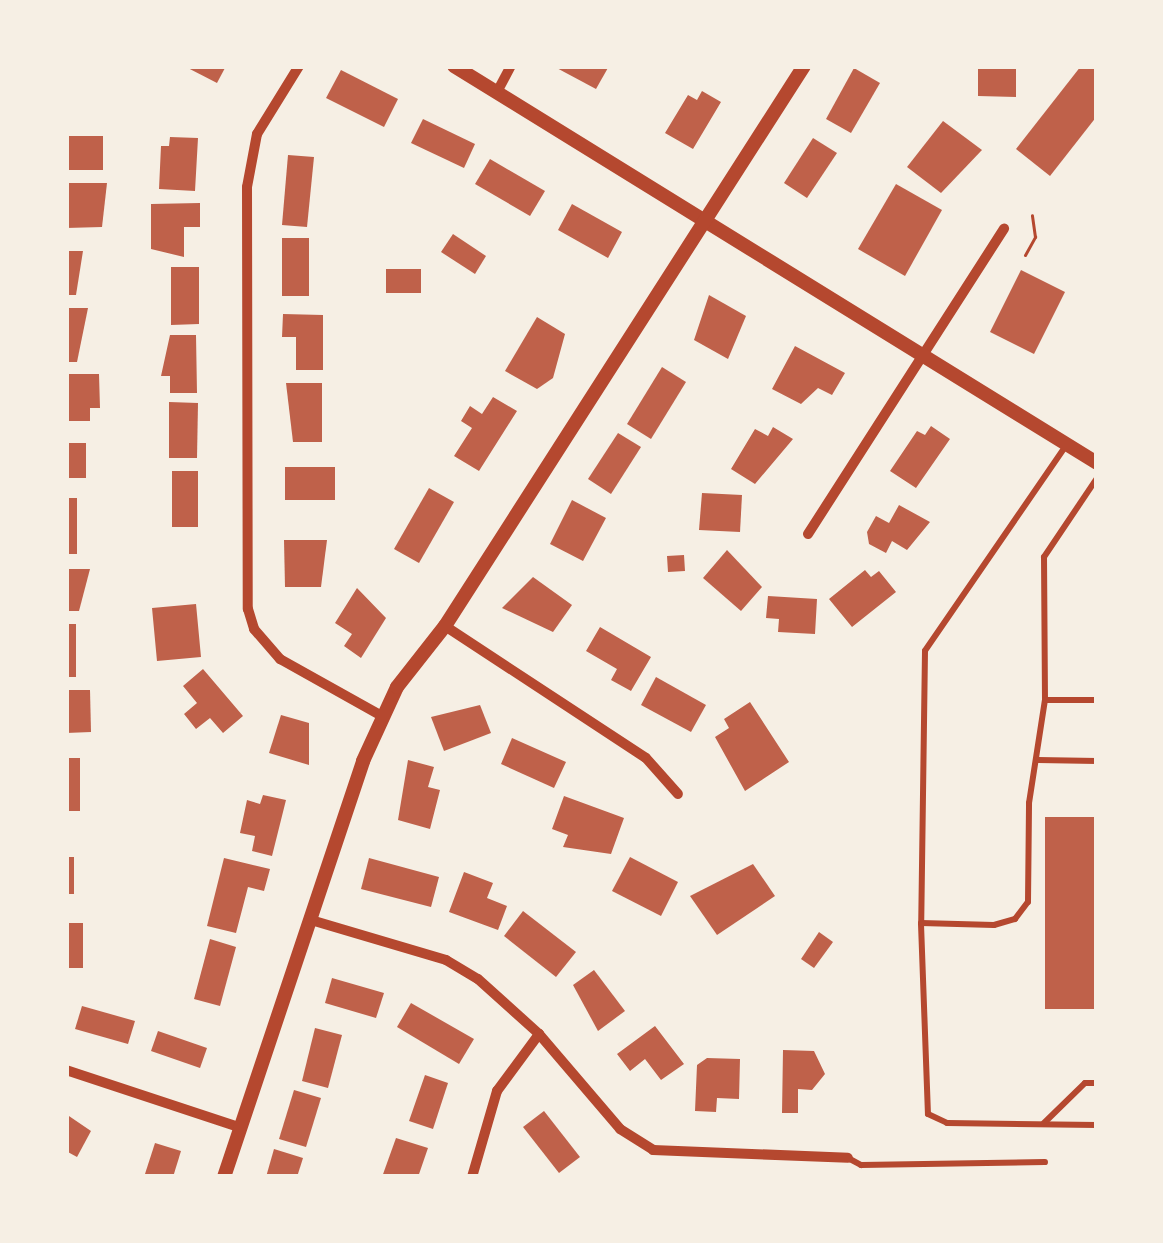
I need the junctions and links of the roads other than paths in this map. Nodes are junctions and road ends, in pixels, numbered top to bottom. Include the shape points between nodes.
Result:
1 (299, 66) edge
2 (454, 66) edge
3 (511, 66) edge
4 (804, 66) edge
5 (497, 92) junction
6 (708, 219) junction
7 (1004, 229) dead end
8 (923, 351) junction
9 (1067, 443) junction
10 (1097, 463) edge
11 (1097, 478) edge
12 (808, 534) dead end
13 (445, 626) junction
14 (1045, 700) junction
15 (1097, 700) edge
16 (382, 716) junction
17 (1038, 760) junction
18 (1097, 761) edge
19 (678, 794) dead end
20 (311, 920) junction
21 (921, 922) junction
22 (538, 1034) junction
23 (66, 1070) edge
24 (1097, 1083) edge
25 (1044, 1123) junction
26 (1097, 1125) edge
27 (238, 1127) junction
28 (848, 1158) joint
29 (1045, 1162) dead end
30 (224, 1177) edge
31 (472, 1177) edge

1 - 16 street via 257,134 247,187 248,610 280,659
2 - 5 street
3 - 5 street
4 - 6 street
5 - 6 street
6 - 8 street
6 - 13 street
7 - 8 street
8 - 9 street
8 - 12 street
9 - 10 street
9 - 21 lane via 925,651
11 - 14 lane via 1045,557
13 - 16 street
13 - 19 street via 646,758
14 - 15 lane
14 - 17 lane
16 - 20 street
17 - 18 lane
17 - 21 lane via 1028,902 1015,919 994,925
20 - 22 street via 446,960
20 - 27 street
21 - 25 lane via 928,1114 947,1124
22 - 28 street via 620,1129 653,1150
22 - 31 street via 497,1091
23 - 27 street
24 - 25 lane via 1085,1083
25 - 26 lane
27 - 30 street
28 - 29 lane via 861,1165

